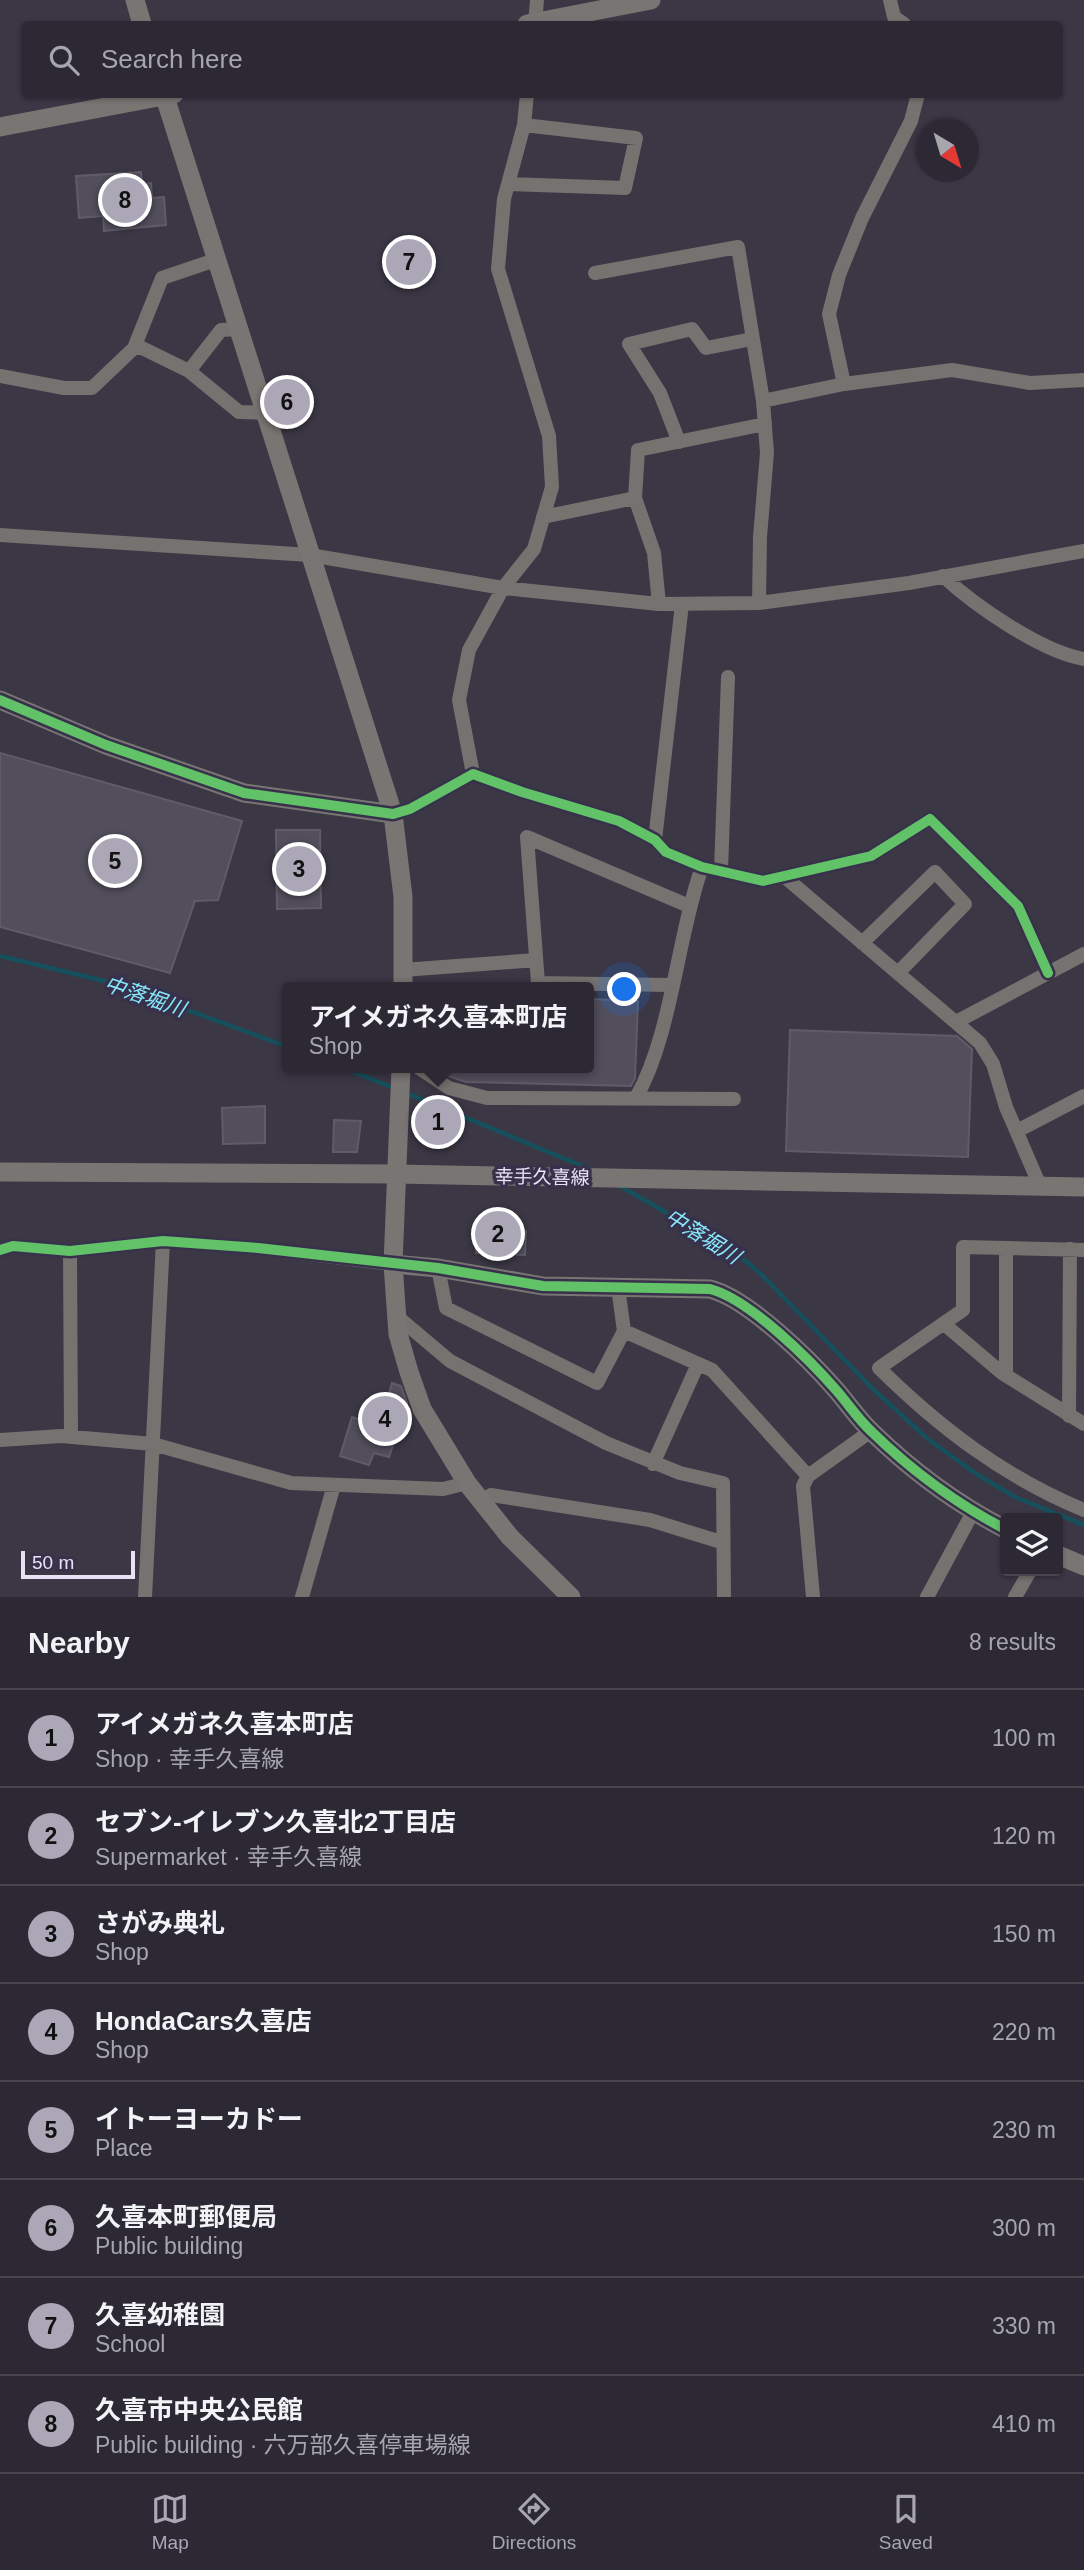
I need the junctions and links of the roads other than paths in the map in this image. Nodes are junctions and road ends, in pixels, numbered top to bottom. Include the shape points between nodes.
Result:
1 (135, 0) edge
2 (537, 0) edge
3 (651, 0) edge
4 (890, 0) edge
5 (602, 5) edge
6 (141, 21) edge
7 (534, 21) edge
8 (544, 21) edge
9 (900, 21) edge
10 (152, 98) edge
11 (169, 98) edge
12 (527, 98) edge
13 (917, 98) edge
14 (524, 125) junction
15 (0, 127) edge
16 (508, 184) junction
17 (218, 259) junction
18 (595, 273) dead end
19 (240, 329) junction
20 (752, 339) junction
21 (134, 348) junction
22 (189, 371) junction
23 (0, 376) edge
24 (1084, 380) edge
25 (844, 384) junction
26 (762, 401) junction
27 (267, 413) junction
28 (765, 424) junction
29 (679, 442) junction
30 (635, 498) junction
31 (543, 517) junction
32 (0, 535) edge
33 (1084, 551) edge
34 (310, 555) junction
35 (943, 576) junction
36 (503, 587) junction
37 (759, 603) junction
38 (659, 604) junction
39 (682, 604) junction
40 (1084, 659) edge
41 (727, 677) dead end
42 (0, 700) edge
43 (473, 774) junction
44 (393, 814) junction
45 (655, 840) junction
46 (702, 867) junction
47 (721, 871) junction
48 (786, 878) junction
49 (689, 906) junction
50 (862, 943) junction
51 (1084, 954) edge
52 (536, 961) junction
53 (898, 972) junction
54 (1048, 973) junction
55 (403, 979) edge
56 (538, 982) edge
57 (594, 984) edge
58 (671, 985) junction
59 (956, 1022) junction
60 (401, 1073) edge
61 (426, 1073) edge
62 (1084, 1096) edge
63 (636, 1098) junction
64 (734, 1099) dead end
65 (1017, 1131) junction
66 (0, 1172) edge
67 (397, 1174) junction
68 (1040, 1186) junction
69 (1084, 1187) edge
70 (163, 1241) junction
71 (1006, 1248) junction
72 (0, 1250) edge
73 (1077, 1250) edge
74 (70, 1251) junction
75 (393, 1264) junction
76 (438, 1268) junction
77 (618, 1287) junction
78 (399, 1318) junction
79 (944, 1324) junction
80 (624, 1331) junction
81 (698, 1364) junction
82 (1006, 1375) junction
83 (1069, 1416) junction
84 (1084, 1424) edge
85 (871, 1432) junction
86 (71, 1437) junction
87 (0, 1440) edge
88 (153, 1444) junction
89 (653, 1464) junction
90 (808, 1476) junction
91 (467, 1483) junction
92 (334, 1485) junction
93 (481, 1502) junction
94 (1084, 1510) edge
95 (973, 1512) junction
96 (1000, 1526) edge
97 (721, 1542) junction
98 (1063, 1557) edge
99 (1084, 1566) edge
100 (1027, 1576) edge
101 (559, 1593) edge
102 (145, 1597) edge
103 (302, 1597) edge
104 (724, 1597) edge
105 (813, 1597) edge
106 (927, 1597) edge
107 (1015, 1597) edge

1 - 6 street
2 - 7 street
3 - 5 street
4 - 9 street via 894,17
5 - 8 street
10 - 15 street
11 - 17 street
12 - 14 street
13 - 25 street via 911,121 862,218 829,314
14 - 16 street
14 - 16 street via 636,138 625,188
16 - 31 street via 498,269 549,436 552,487
17 - 19 street
17 - 21 street via 162,278
18 - 20 street via 737,247
19 - 22 street via 221,330
19 - 27 street
20 - 26 street
20 - 29 street via 706,348 692,329 629,344 660,393
21 - 22 street
21 - 23 street via 92,388 64,388
22 - 27 street via 239,412
24 - 25 street via 1030,383 952,370
25 - 26 street
26 - 28 street
27 - 34 street
28 - 29 street
28 - 37 street
29 - 30 street via 638,450
30 - 31 street
30 - 38 street via 654,554
31 - 36 street via 534,549
32 - 34 street
33 - 35 street
34 - 36 street
34 - 44 street
35 - 37 street
35 - 40 street via 980,607 1061,654
36 - 38 street
36 - 43 street via 469,650 459,700
37 - 39 street
38 - 39 street
39 - 45 street
41 - 47 street
42 - 44 street via 106,745 244,793
43 - 44 street
43 - 45 street via 619,821
44 - 55 street via 403,897
45 - 46 street via 666,852
46 - 47 street
46 - 49 street
47 - 48 street via 763,881
48 - 50 street
48 - 54 street via 871,856 930,819 1018,906
49 - 52 street via 527,837
49 - 58 street
50 - 53 street
50 - 53 street via 936,872 965,904
51 - 54 street
52 - 55 street
52 - 56 street
53 - 59 street
54 - 59 street
57 - 58 street
58 - 63 street via 651,1071
59 - 65 street via 993,1064
60 - 67 street
61 - 63 street via 449,1088 488,1098
62 - 65 street
63 - 64 street
65 - 68 street
66 - 67 street, 幸手久喜線
67 - 68 street, 幸手久喜線
67 - 75 street
68 - 69 street, 幸手久喜線
70 - 74 street
70 - 75 street
70 - 88 street
71 - 73 street
71 - 79 street via 963,1247 963,1310
71 - 82 street
72 - 74 street via 13,1246
73 - 83 street
74 - 86 street
75 - 76 street
75 - 78 street
76 - 77 street via 543,1286
76 - 80 street via 446,1308 597,1383
77 - 80 street
77 - 85 street via 724,1293 795,1349
78 - 89 street via 450,1361
78 - 91 street via 398,1334 422,1409
79 - 82 street
79 - 94 street via 880,1368 919,1407 995,1466
80 - 81 street
81 - 89 street
81 - 90 street via 712,1370
82 - 83 street
83 - 84 street
85 - 90 street
85 - 95 street
86 - 87 street
86 - 88 street
88 - 92 street via 291,1483
88 - 102 street
89 - 97 street via 723,1482
90 - 105 street via 803,1486
91 - 92 street via 443,1489
91 - 93 street
92 - 103 street
93 - 97 street via 491,1495 650,1520
93 - 101 street
95 - 96 street
95 - 106 street
97 - 104 street
98 - 99 street
100 - 107 street

